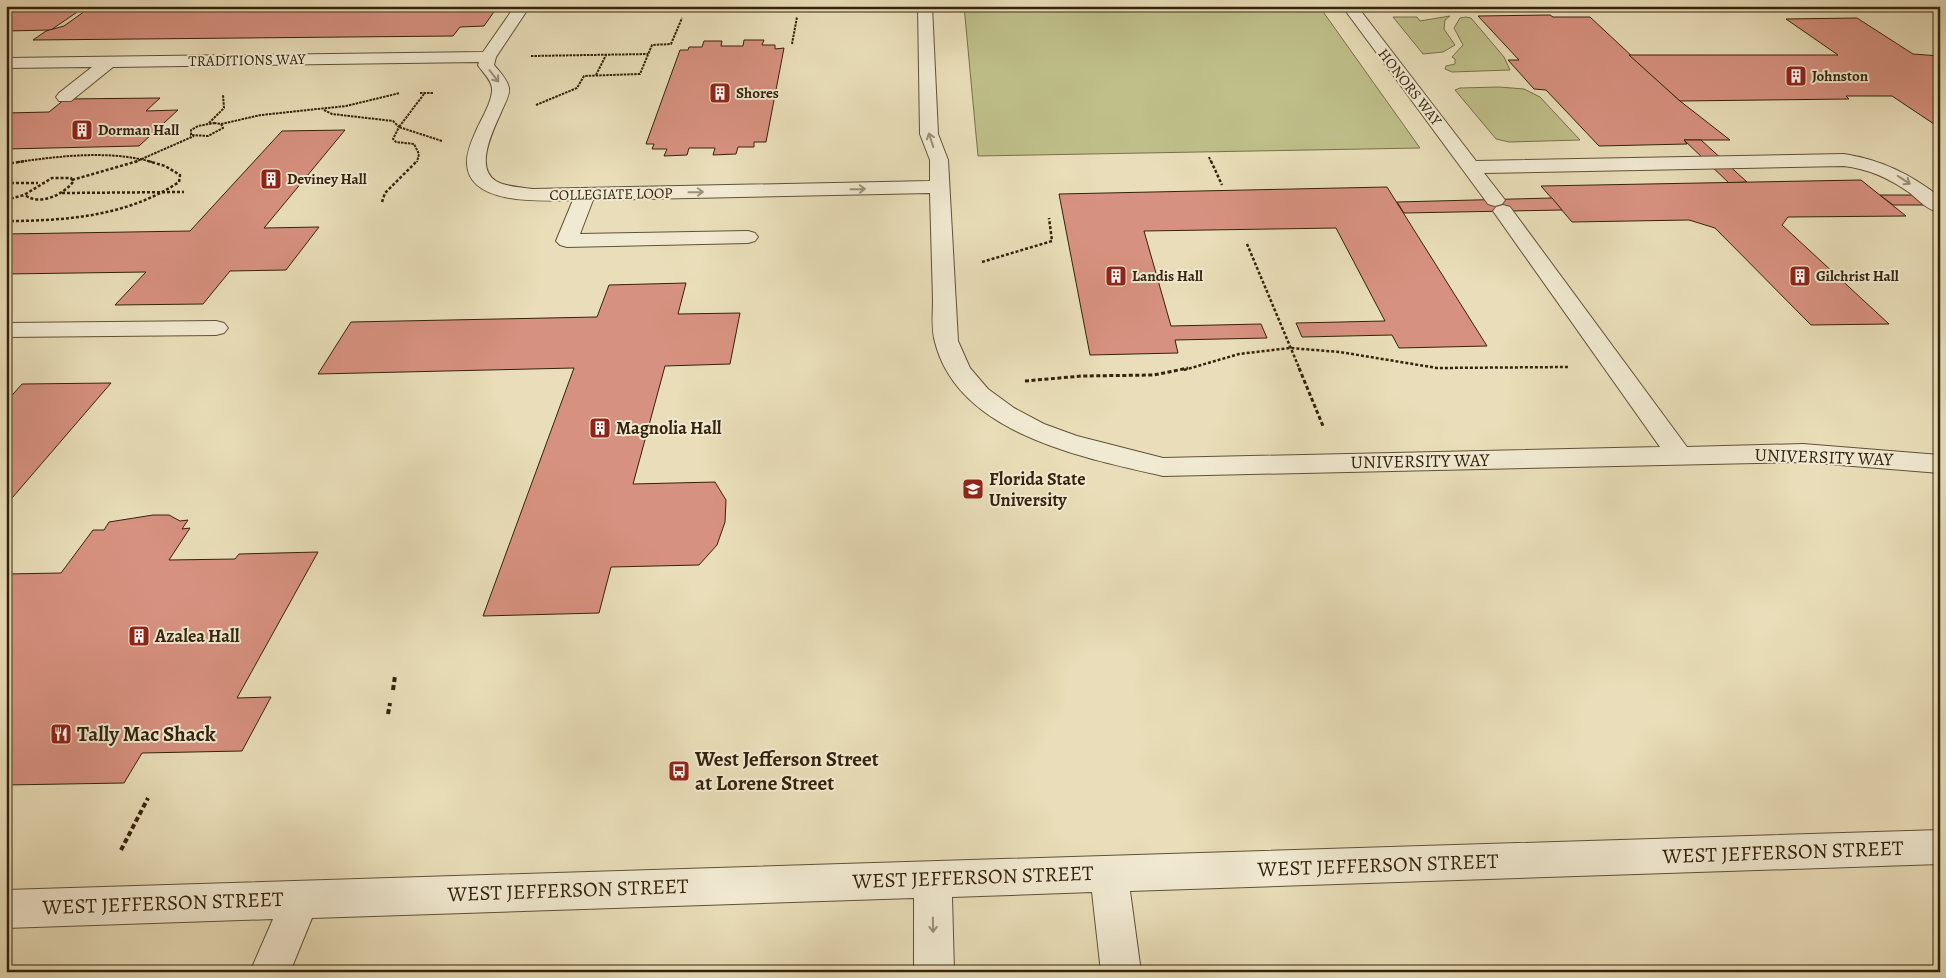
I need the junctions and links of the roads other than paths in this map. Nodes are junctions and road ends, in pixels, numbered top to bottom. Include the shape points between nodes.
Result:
1 (523, 6) edge
2 (925, 6) edge
3 (1349, 6) edge
4 (423, 41) dead end
5 (77, 46) dead end
6 (488, 57) junction
7 (409, 58) junction
8 (110, 61) junction
9 (6, 62) edge
10 (55, 62) junction
11 (65, 97) dead end
12 (1472, 167) junction
13 (940, 187) junction
14 (585, 194) junction
15 (1940, 207) edge
16 (748, 237) dead end
17 (216, 328) dead end
18 (6, 330) edge
19 (1679, 455) junction
20 (1940, 464) edge
21 (1940, 847) edge
22 (1109, 873) junction
23 (933, 878) junction
24 (301, 898) junction
25 (6, 909) edge
26 (270, 972) edge
27 (934, 972) edge
28 (1121, 972) edge

1 - 6 street
13 -> 2 street via 939,160 929,134
3 - 12 street, HONORS WAY
4 - 7 street
5 - 10 street
6 - 7 street, TRADITIONS WAY
6 -> 14 street, COLLEGIATE LOOP via 486,65 501,86 475,163 479,177 491,187 507,193
7 - 8 street, TRADITIONS WAY
8 - 10 street, TRADITIONS WAY
8 - 11 street
9 - 10 street, TRADITIONS WAY
12 -> 15 street via 1863,162 1889,170
12 - 19 street, HONORS WAY
14 -> 13 street, COLLEGIATE LOOP
13 - 19 street, UNIVERSITY WAY via 946,341 954,364 974,389 1021,424 1099,453 1163,466
14 - 16 street via 567,241
17 - 18 street
19 - 20 street, UNIVERSITY WAY via 1803,453
21 - 22 street, WEST JEFFERSON STREET
22 - 23 street, WEST JEFFERSON STREET
22 - 28 street
23 - 24 street, WEST JEFFERSON STREET
23 -> 27 street
24 - 25 street, WEST JEFFERSON STREET
24 - 26 street

